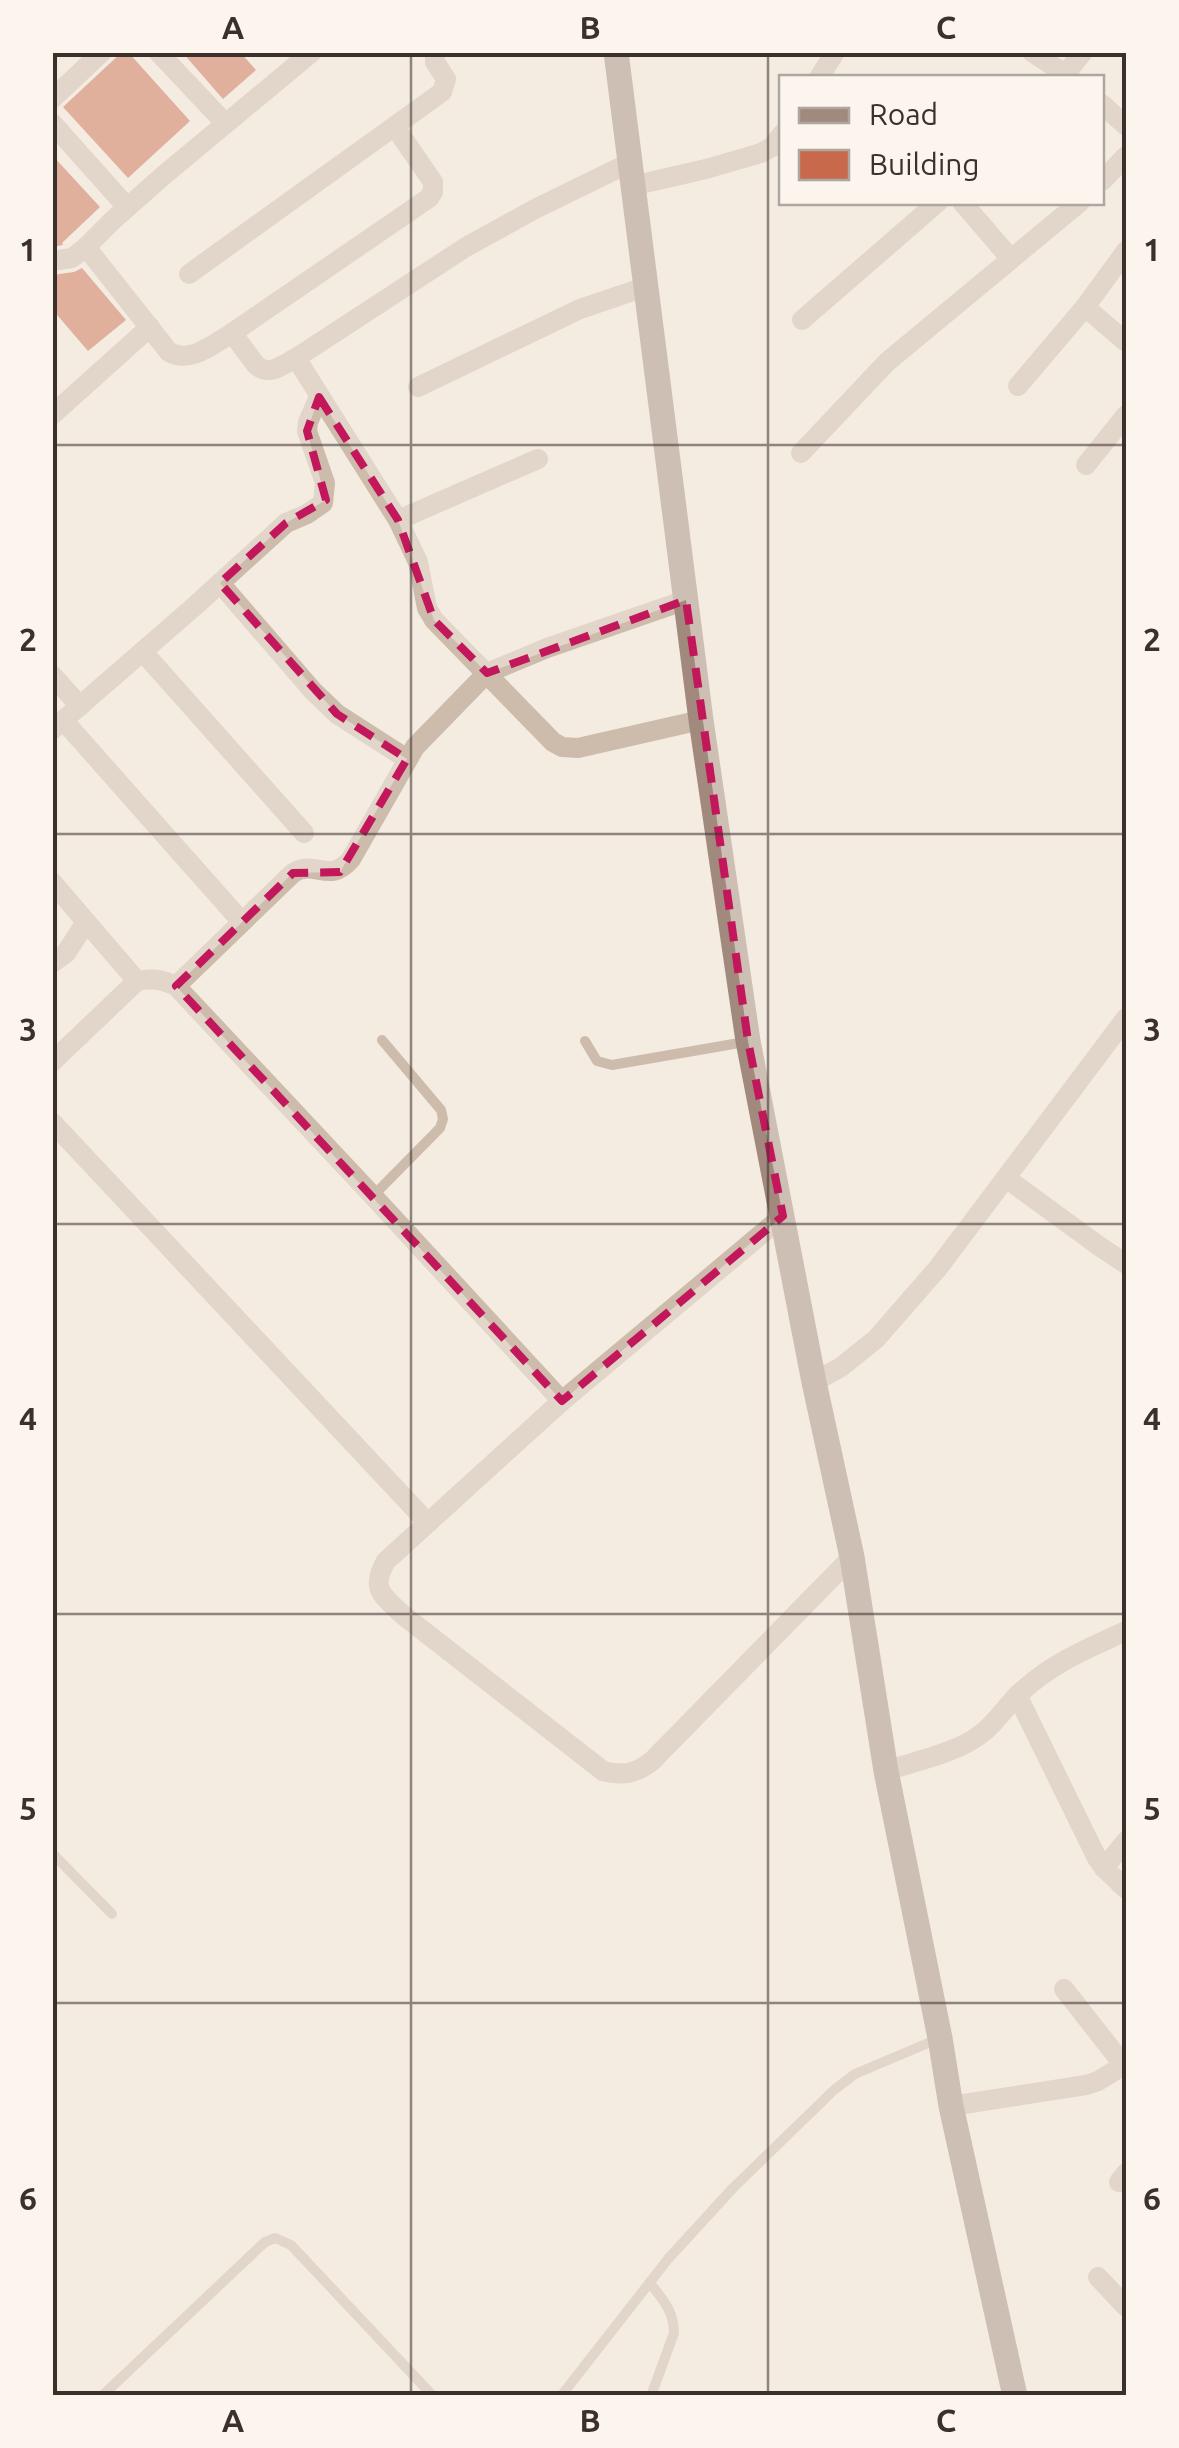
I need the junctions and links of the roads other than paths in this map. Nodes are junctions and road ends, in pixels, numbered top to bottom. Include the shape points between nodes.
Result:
1 (102, 52) edge
2 (158, 52) edge
3 (312, 52) edge
4 (435, 52) edge
5 (616, 52) edge
6 (835, 52) edge
7 (1032, 52) edge
8 (1084, 52) edge
9 (821, 75) edge
10 (1068, 75) edge
11 (52, 99) edge
12 (1104, 106) edge
13 (52, 123) edge
14 (225, 123) junction
15 (395, 126) junction
16 (1126, 126) edge
17 (779, 138) edge
18 (1126, 156) edge
19 (631, 175) junction
20 (1104, 179) edge
21 (935, 205) edge
22 (965, 205) edge
23 (1076, 205) edge
24 (128, 207) junction
25 (86, 247) junction
26 (1126, 251) edge
27 (1011, 259) junction
28 (52, 261) edge
29 (189, 274) dead end
30 (644, 287) junction
31 (1085, 307) junction
32 (802, 320) dead end
33 (150, 327) junction
34 (232, 334) junction
35 (1126, 342) edge
36 (296, 358) junction
37 (1018, 386) dead end
38 (418, 387) dead end
39 (319, 397) junction
40 (52, 415) edge
41 (1126, 415) edge
42 (801, 453) dead end
43 (538, 459) dead end
44 (1086, 464) dead end
45 (398, 520) junction
46 (220, 583) junction
47 (686, 600) junction
48 (143, 652) junction
49 (488, 673) junction
50 (52, 674) edge
51 (65, 718) edge
52 (701, 720) junction
53 (407, 759) junction
54 (304, 833) dead end
55 (52, 882) edge
56 (86, 922) junction
57 (242, 922) junction
58 (52, 963) edge
59 (136, 981) junction
60 (176, 986) junction
61 (1126, 1018) edge
62 (382, 1040) dead end
63 (585, 1041) dead end
64 (748, 1041) junction
65 (52, 1062) edge
66 (52, 1122) edge
67 (1006, 1178) junction
68 (373, 1196) junction
69 (783, 1216) junction
70 (1126, 1264) edge
71 (814, 1382) junction
72 (562, 1401) junction
73 (428, 1523) junction
74 (852, 1557) junction
75 (1126, 1631) edge
76 (1018, 1695) junction
77 (886, 1771) junction
78 (1126, 1841) edge
79 (52, 1852) edge
80 (1104, 1868) junction
81 (1126, 1889) edge
82 (112, 1914) dead end
83 (1064, 1989) dead end
84 (940, 2038) junction
85 (1125, 2066) edge
86 (951, 2106) junction
87 (1098, 2278) dead end
88 (650, 2283) junction
89 (1126, 2307) edge
90 (102, 2396) edge
91 (433, 2396) edge
92 (560, 2396) edge
93 (652, 2396) edge
94 (1015, 2396) edge

1 - 11 street
2 - 14 street
3 - 14 street
4 - 15 street via 446,86
5 - 19 main road
6 - 9 street
7 - 10 street
8 - 10 street
12 - 16 street
13 - 24 street
14 - 24 street
15 - 29 street
15 - 34 street via 433,182 430,198
17 - 19 street via 762,152 706,170
18 - 20 street
19 - 30 main road
19 - 36 street via 535,209
21 - 32 street
22 - 27 street
23 - 27 street
24 - 25 street
25 - 28 street
25 - 33 street
26 - 31 street
27 - 42 street via 887,362
30 - 38 street via 580,309
30 - 47 main road
31 - 35 street
31 - 37 street
33 - 34 street via 169,352 184,357
33 - 40 street
34 - 36 street via 260,369 271,371
36 - 39 street
39 - 45 street
39 - 46 street via 307,430 325,482 323,502 286,522
41 - 44 street
43 - 45 street
45 - 49 street via 434,620
46 - 48 street
46 - 53 street via 336,714
47 - 49 street
47 - 52 main road
48 - 51 street
48 - 54 street
49 - 52 street via 554,742 571,749
49 - 53 street
50 - 51 street
51 - 57 street
52 - 64 main road
53 - 57 street via 343,868 301,868
55 - 56 street
56 - 58 street
56 - 59 street
57 - 60 street
59 - 60 street
59 - 65 street
60 - 68 street
61 - 67 street
62 - 68 lane via 443,1119
63 - 64 lane via 597,1060 612,1066
64 - 69 main road
66 - 73 street
67 - 70 street
67 - 71 street via 876,1338
68 - 72 street
69 - 71 main road
69 - 72 street
71 - 74 main road
72 - 73 street
73 - 74 street via 386,1561 377,1584 382,1595 603,1771 620,1775 652,1761
74 - 77 main road
75 - 76 street via 1070,1656
76 - 77 street via 962,1745
76 - 80 street
77 - 84 main road
78 - 80 street
79 - 82 lane
80 - 81 street
83 - 85 street
84 - 86 main road
84 - 88 lane via 855,2074 834,2090 706,2217
85 - 86 street via 1086,2085
86 - 94 main road
87 - 89 street
88 - 92 lane
88 - 93 lane via 674,2322
90 - 91 lane via 275,2238 291,2244

